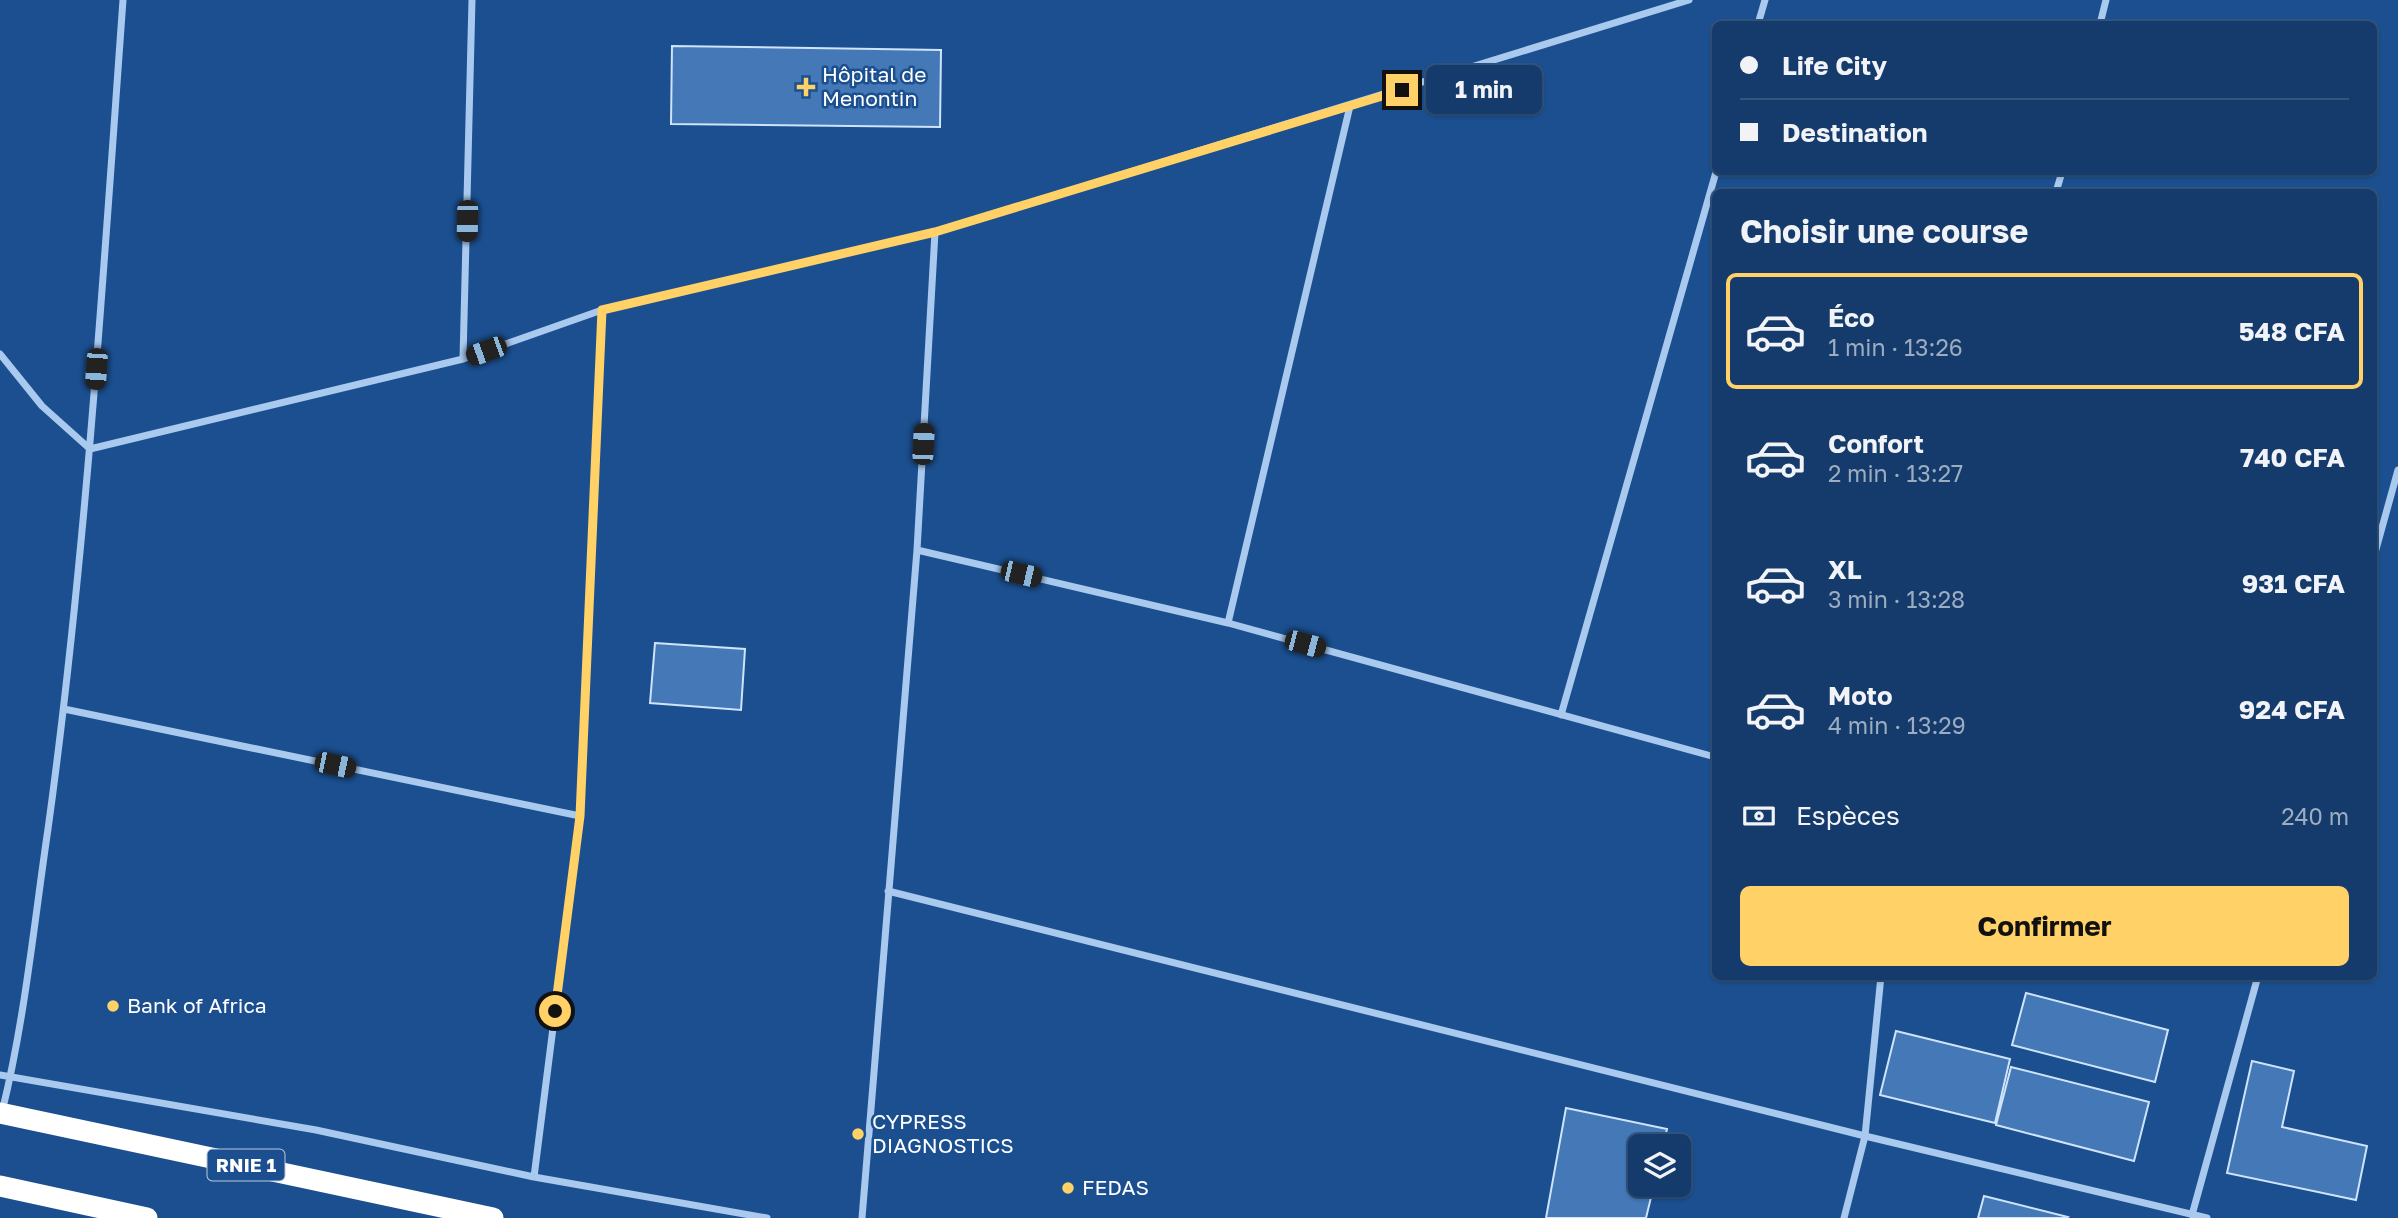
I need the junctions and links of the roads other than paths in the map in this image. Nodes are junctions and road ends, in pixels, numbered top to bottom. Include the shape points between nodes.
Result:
1 (123, 0) edge
2 (472, 0) edge
3 (1689, 0) edge
4 (1765, 0) edge
5 (2106, 0) edge
6 (1759, 21) edge
7 (2101, 21) edge
8 (1350, 106) junction
9 (1715, 175) edge
10 (935, 232) junction
11 (602, 310) junction
12 (0, 354) edge
13 (463, 359) junction
14 (90, 449) junction
15 (2398, 470) edge
16 (2377, 546) edge
17 (917, 550) junction
18 (1228, 623) junction
19 (64, 709) junction
20 (1561, 715) junction
21 (1712, 756) edge
22 (580, 816) junction
23 (888, 891) junction
24 (1881, 980) edge
25 (2257, 980) edge
26 (0, 1075) edge
27 (11, 1077) junction
28 (1, 1115) edge
29 (1865, 1136) junction
30 (534, 1177) junction
31 (0, 1186) edge
32 (2192, 1215) junction
33 (147, 1218) edge
34 (493, 1218) edge
35 (767, 1218) edge
36 (862, 1218) edge
37 (1844, 1218) edge
38 (2207, 1218) edge

1 - 14 street
2 - 13 street
3 - 8 street
4 - 6 street
5 - 7 street
8 - 10 street
8 - 18 street
9 - 20 street
10 - 11 street
10 - 17 street
11 - 13 street
11 - 22 street
12 - 14 street via 42,406
13 - 14 street
14 - 19 street
15 - 16 street
17 - 18 street
17 - 23 street
18 - 20 street
19 - 22 street
19 - 27 street
20 - 21 street
22 - 30 street
23 - 29 street
23 - 36 street
24 - 29 street
25 - 32 street
26 - 27 street
27 - 28 street
27 - 30 street via 316,1130
28 - 34 highway, RNIE 1
29 - 32 street
29 - 37 street
30 - 35 street
31 - 33 highway
32 - 38 street

